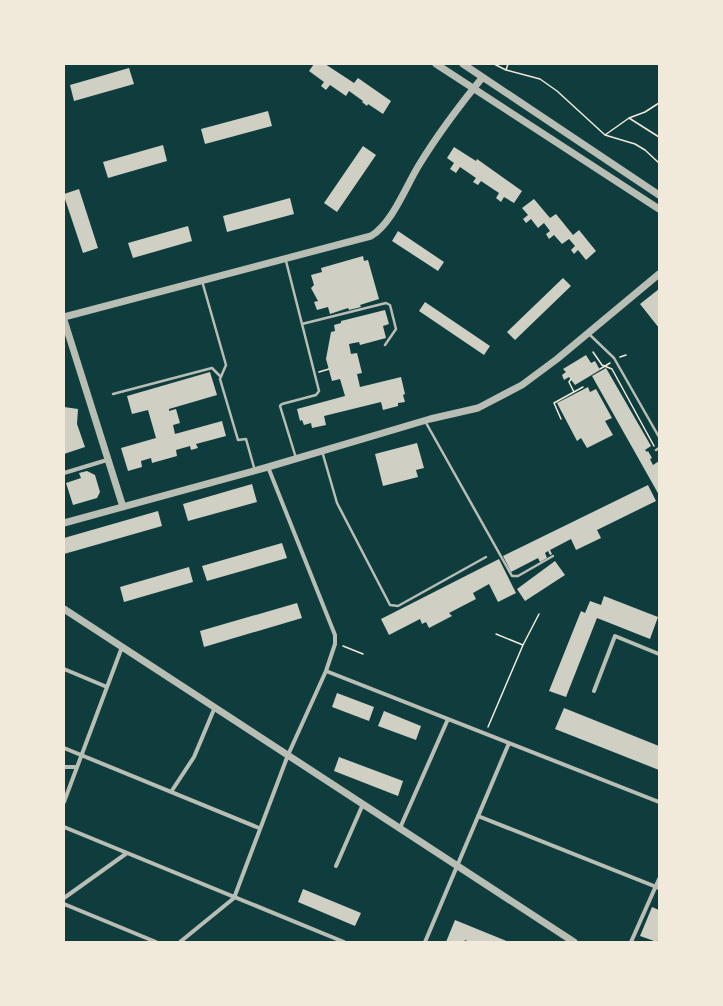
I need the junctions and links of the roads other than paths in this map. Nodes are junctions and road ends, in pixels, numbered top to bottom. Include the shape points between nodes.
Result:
1 (436, 64) edge
2 (463, 64) edge
3 (482, 78) junction
4 (472, 89) junction
5 (659, 195) edge
6 (659, 209) edge
7 (285, 258) junction
8 (659, 274) edge
9 (202, 281) junction
10 (64, 318) edge
11 (302, 324) junction
12 (589, 334) junction
13 (385, 345) dead end
14 (220, 376) junction
15 (113, 394) dead end
16 (424, 421) junction
17 (659, 437) edge
18 (322, 451) junction
19 (296, 458) junction
20 (107, 460) junction
21 (268, 467) junction
22 (255, 471) junction
23 (64, 473) edge
24 (123, 507) junction
25 (64, 524) edge
26 (553, 556) dead end
27 (486, 557) dead end
28 (64, 609) edge
29 (122, 647) junction
30 (659, 654) edge
31 (64, 669) edge
32 (326, 671) junction
33 (107, 687) junction
34 (594, 691) dead end
35 (215, 707) junction
36 (448, 719) junction
37 (509, 743) junction
38 (64, 748) edge
39 (81, 755) junction
40 (288, 755) junction
41 (64, 767) edge
42 (77, 767) junction
43 (171, 792) junction
44 (64, 802) edge
45 (659, 802) edge
46 (363, 804) junction
47 (478, 816) junction
48 (64, 827) edge
49 (259, 828) junction
50 (400, 828) junction
51 (127, 853) junction
52 (336, 866) dead end
53 (456, 866) junction
54 (659, 879) edge
55 (657, 888) edge
56 (64, 898) edge
57 (234, 898) junction
58 (64, 904) edge
59 (336, 941) edge
60 (156, 942) edge
61 (180, 942) edge
62 (344, 942) edge
63 (425, 942) edge
64 (574, 942) edge
65 (631, 942) edge

1 - 4 street
2 - 3 street
3 - 4 street
3 - 5 street
4 - 6 street
4 - 7 street via 422,160 387,222 378,232 363,240
7 - 9 street
7 - 11 lane
8 - 12 street
9 - 10 street
9 - 14 lane via 226,365
10 - 20 street
11 - 13 lane via 386,303 390,305 396,329
11 - 19 lane via 318,393 280,406
12 - 16 street via 522,385 481,406
12 - 17 lane via 615,360
14 - 15 lane via 214,369 210,369
14 - 22 lane via 238,440 246,439
16 - 18 street
16 - 26 lane via 512,576 518,576
18 - 19 street
18 - 27 lane via 337,503 390,606 398,606
19 - 21 street
20 - 23 street
20 - 24 street
21 - 22 street
21 - 32 street via 335,635 335,644
22 - 24 street
24 - 25 street
28 - 29 street
29 - 33 street
29 - 35 street
30 - 34 street via 615,636
31 - 33 street
32 - 36 street
32 - 40 street
33 - 39 street
35 - 40 street
35 - 43 street via 194,757
36 - 37 street
36 - 50 street
37 - 45 street
37 - 47 street
38 - 39 street
39 - 42 street
39 - 43 street
40 - 46 street
40 - 49 street
41 - 42 street
42 - 44 street
43 - 49 street
46 - 50 street
46 - 52 street
47 - 53 street
47 - 55 street
48 - 51 street
49 - 57 street
50 - 53 street
51 - 56 street
51 - 57 street
53 - 63 street
53 - 64 street
54 - 55 street
55 - 65 street
57 - 59 street
57 - 61 street
58 - 60 street
59 - 62 street

